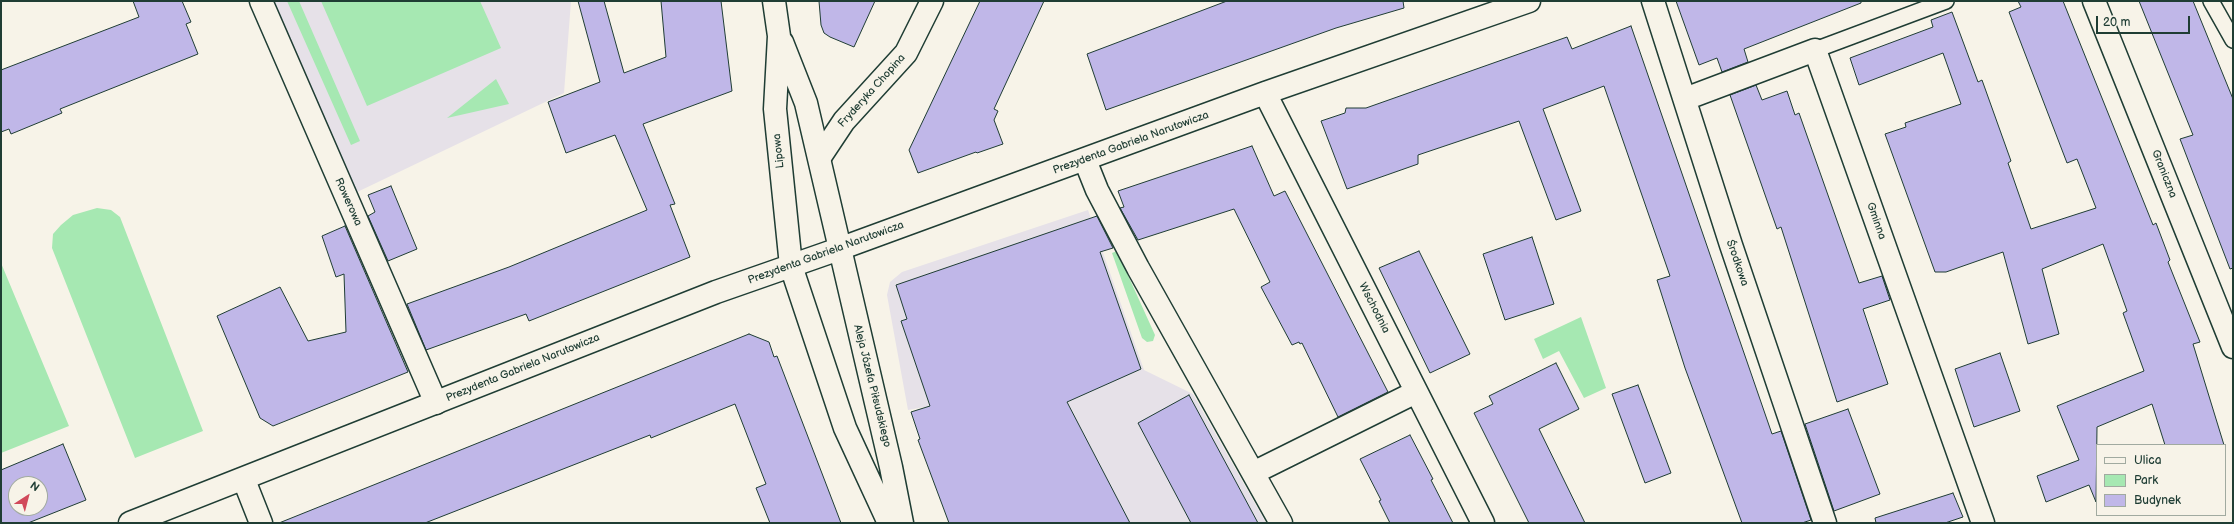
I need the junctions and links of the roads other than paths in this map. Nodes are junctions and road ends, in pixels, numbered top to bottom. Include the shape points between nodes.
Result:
1 (261, 1) edge
2 (774, 1) edge
3 (932, 1) edge
4 (1528, 1) edge
5 (1653, 1) edge
6 (1946, 1) edge
7 (2094, 1) edge
8 (2211, 1) edge
9 (779, 36) junction
10 (2233, 40) edge
11 (1815, 50) junction
12 (1265, 93) junction
13 (1685, 99) junction
14 (820, 157) junction
15 (1085, 160) junction
16 (839, 250) junction
17 (791, 266) junction
18 (2233, 347) edge
19 (1416, 392) junction
20 (436, 403) junction
21 (1253, 474) junction
22 (244, 480) junction
23 (130, 523) edge
24 (261, 523) edge
25 (889, 523) edge
26 (902, 523) edge
27 (1280, 523) edge
28 (1483, 523) edge
29 (1825, 523) edge
30 (1983, 523) edge

1 - 20 street, Rowerowa
2 - 9 street, Lipowa
3 - 14 street, Fryderyka Chopina via 906,54 844,121
4 - 12 street, Prezydenta Gabriela Narutowicza
5 - 13 street, Środkowa
6 - 11 lane
7 - 18 street, Graniczna
8 - 10 lane
9 - 14 street, Lipowa via 806,103
9 - 17 street, Lipowa via 775,109
11 - 13 street
11 - 30 street, Gminna
12 - 15 street, Prezydenta Gabriela Narutowicza
12 - 19 street, Wschodnia
13 - 29 street, Środkowa via 1731,245
14 - 16 street, Lipowa
15 - 16 street, Prezydenta Gabriela Narutowicza
15 - 21 street via 1097,190 1134,262
16 - 17 street, Prezydenta Gabriela Narutowicza
16 - 26 street, Aleja Józefa Piłsudskiego via 892,467
17 - 20 street, Prezydenta Gabriela Narutowicza via 710,294
17 - 25 street via 845,428
19 - 21 street
19 - 28 street, Wschodnia
20 - 22 street, Prezydenta Gabriela Narutowicza
21 - 27 street
22 - 23 street, Prezydenta Gabriela Narutowicza
22 - 24 street

